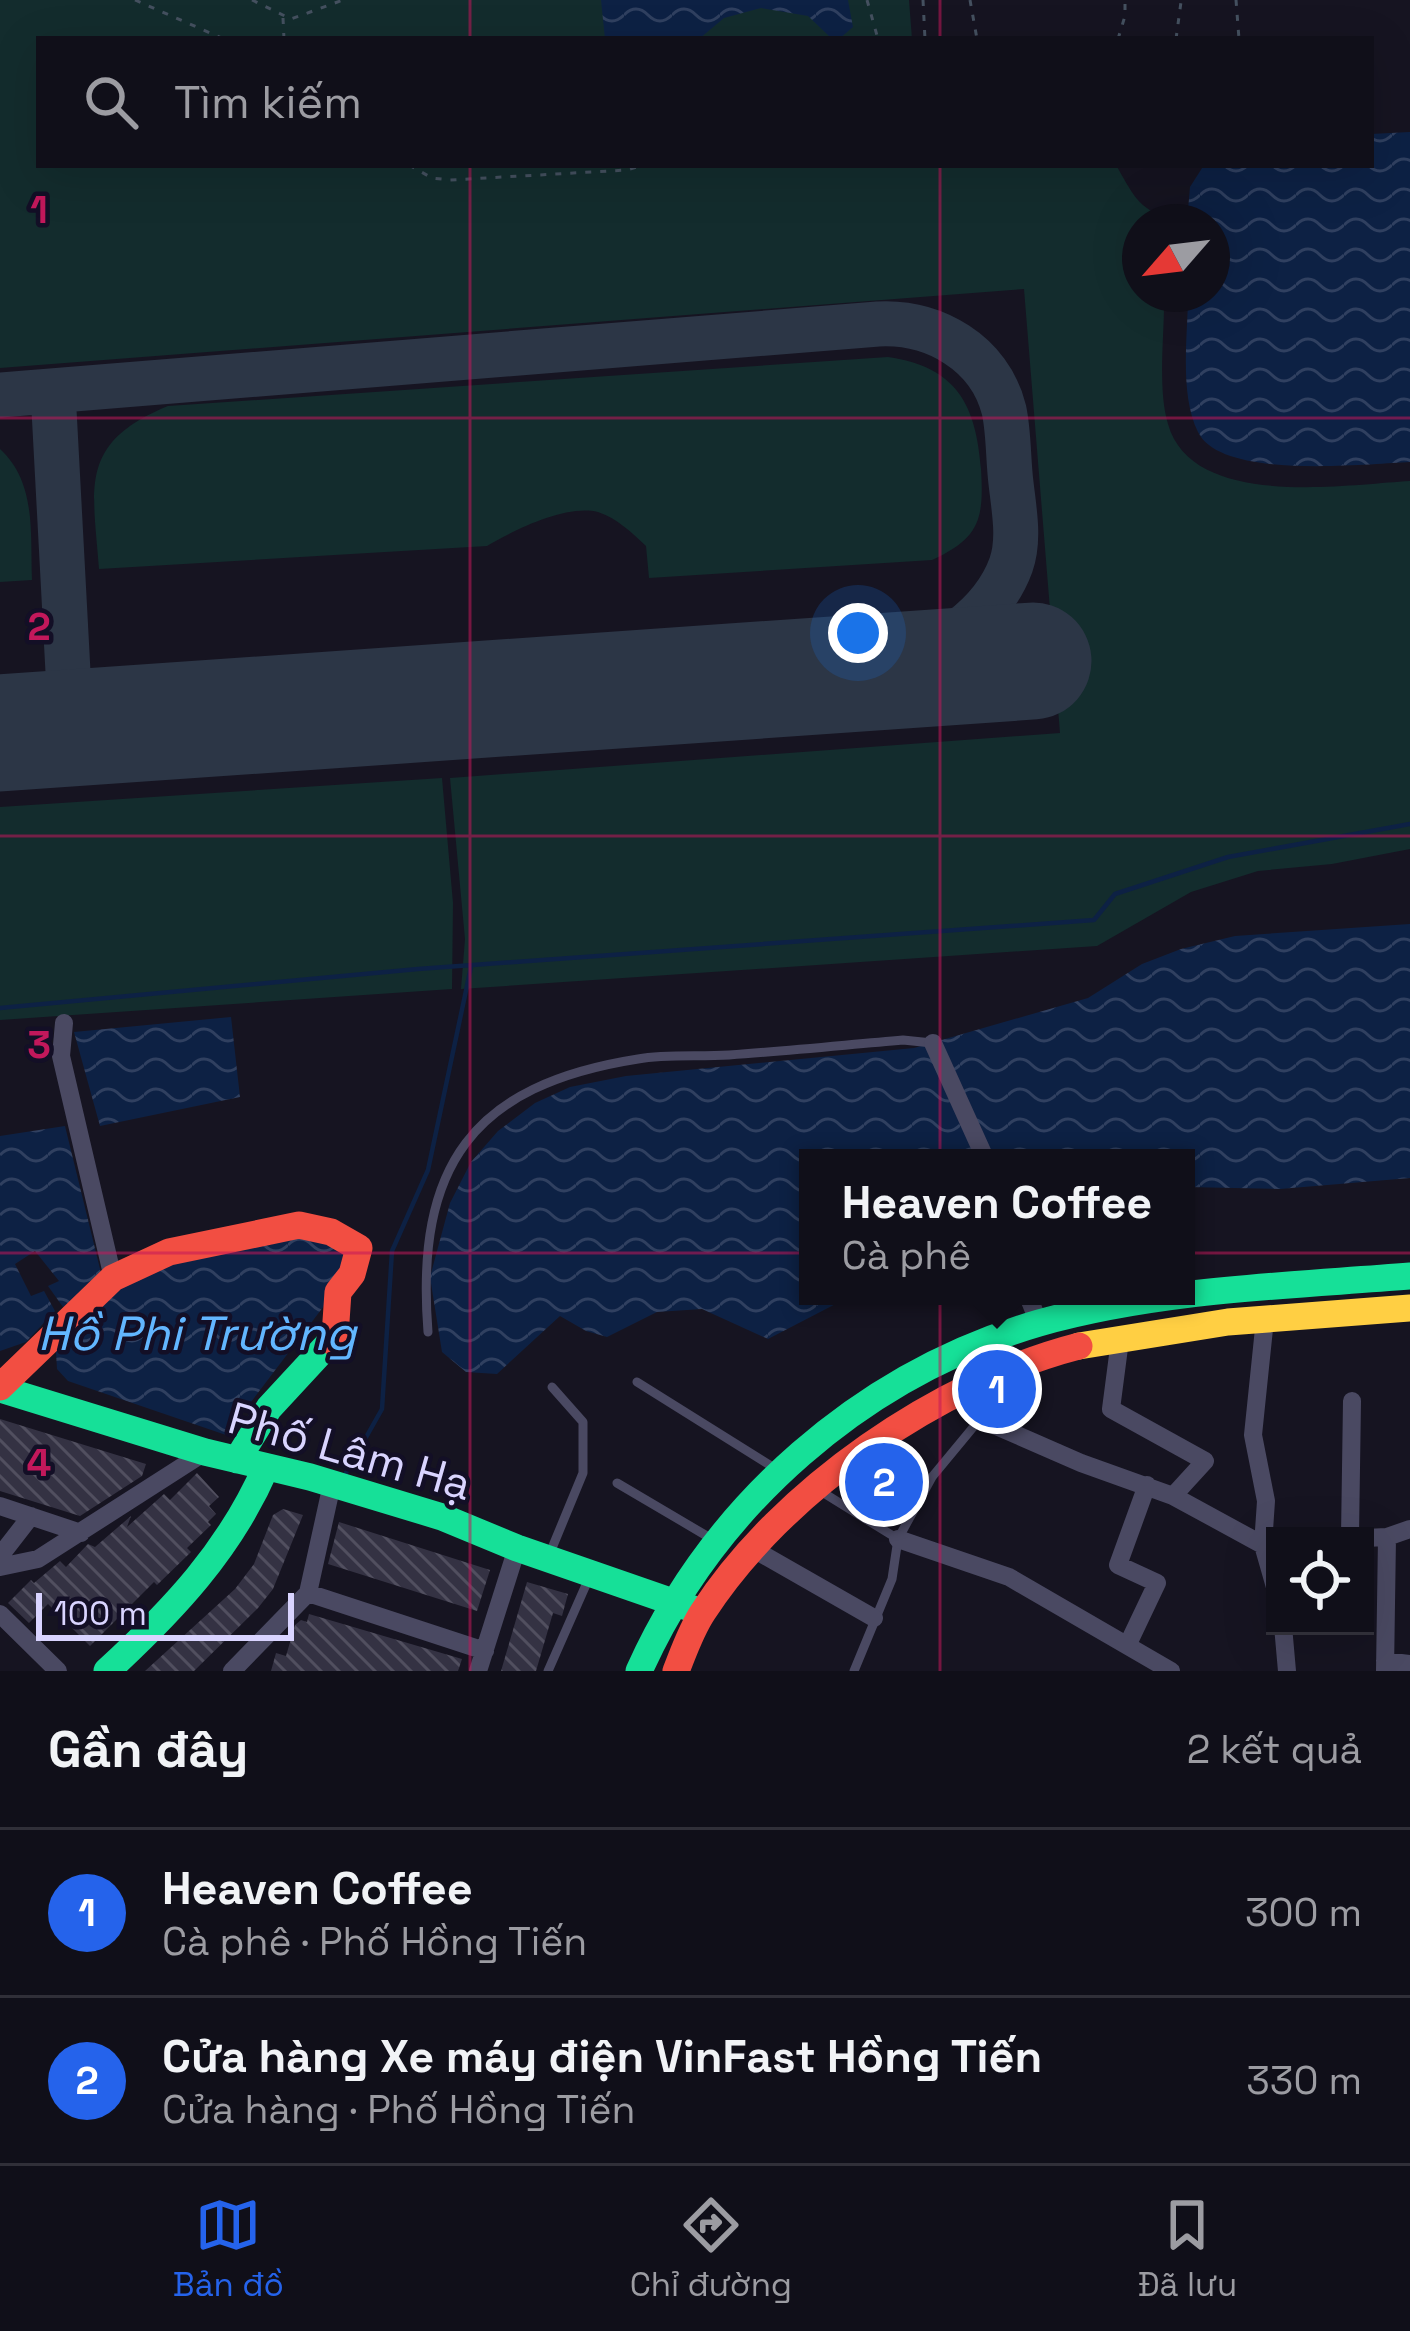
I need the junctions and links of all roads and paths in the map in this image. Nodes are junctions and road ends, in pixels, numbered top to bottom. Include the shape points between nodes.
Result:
1 (135, 0) edge
2 (252, 0) edge
3 (343, 0) edge
4 (867, 0) edge
5 (923, 0) edge
6 (970, 0) edge
7 (1125, 0) edge
8 (1236, 0) edge
9 (1181, 2) edge
10 (284, 18) junction
11 (217, 36) edge
12 (284, 36) edge
13 (877, 36) edge
14 (925, 36) edge
15 (976, 36) edge
16 (1119, 36) edge
17 (1176, 36) edge
18 (1239, 36) edge
19 (414, 168) edge
20 (633, 168) edge
21 (64, 1023) dead end
22 (933, 1043) joint
23 (981, 1149) edge
24 (1410, 1276) edge
25 (113, 1278) junction
26 (1195, 1296) edge
27 (1032, 1305) edge
28 (1145, 1305) edge
29 (1410, 1308) edge
30 (1265, 1319) junction
31 (1039, 1323) junction
32 (428, 1332) dead end
33 (1120, 1340) junction
34 (637, 1382) dead end
35 (976, 1382) junction
36 (552, 1387) dead end
37 (0, 1388) edge
38 (1352, 1401) dead end
39 (980, 1419) junction
40 (205, 1452) junction
41 (237, 1460) junction
42 (266, 1466) junction
43 (781, 1472) junction
44 (617, 1483) dead end
45 (332, 1484) junction
46 (1148, 1485) junction
47 (818, 1489) junction
48 (1173, 1496) junction
49 (0, 1506) edge
50 (32, 1516) junction
51 (1268, 1527) edge
52 (1350, 1527) edge
53 (1410, 1529) edge
54 (81, 1533) junction
55 (1374, 1538) edge
56 (1387, 1538) junction
57 (898, 1539) junction
58 (717, 1542) junction
59 (1266, 1543) edge
60 (517, 1548) junction
61 (755, 1550) junction
62 (0, 1556) edge
63 (548, 1558) junction
64 (0, 1567) edge
65 (592, 1573) junction
66 (308, 1593) junction
67 (673, 1600) junction
68 (702, 1613) junction
69 (0, 1614) edge
70 (874, 1618) junction
71 (1284, 1635) edge
72 (1128, 1644) junction
73 (485, 1651) junction
74 (1410, 1664) edge
75 (1385, 1666) edge
76 (58, 1671) edge
77 (107, 1671) edge
78 (232, 1671) edge
79 (478, 1671) edge
80 (548, 1671) edge
81 (639, 1671) edge
82 (676, 1671) edge
83 (854, 1671) edge
84 (1171, 1671) edge
85 (1287, 1671) edge

1 - 11 path
2 - 10 path
3 - 10 path
4 - 13 path
5 - 14 path
6 - 15 path
7 - 16 path
8 - 18 path
9 - 17 path
10 - 12 path
19 - 20 path via 450,180
21 - 25 street via 61,1057
22 - 23 street
22 - 32 lane via 643,1058 518,1094 471,1134 447,1177 423,1276
24 - 26 main road
25 - 37 main road
25 - 41 main road via 169,1252 299,1225 359,1247 338,1292 335,1336 268,1408
27 - 31 street
28 - 31 main road
29 - 30 main road
30 - 33 main road
30 - 51 street via 1253,1435
31 - 43 main road via 940,1360 835,1424
33 - 35 main road via 1048,1354
33 - 48 street via 1111,1409 1205,1461
34 - 43 lane
35 - 39 street
35 - 47 main road
36 - 63 lane via 584,1422 583,1473
37 - 40 main road, Phố Lâm Hạ
38 - 52 street
39 - 46 street
39 - 57 lane via 932,1477
40 - 41 main road, Phố Lâm Hạ
40 - 54 street
41 - 42 main road, Phố Lâm Hạ
42 - 45 main road, Phố Lâm Hạ
42 - 77 main road via 218,1558
43 - 58 main road
44 - 58 lane
45 - 60 main road, Phố Lâm Hạ
45 - 66 street
46 - 48 street
46 - 72 street via 1118,1564 1157,1583
47 - 57 lane
47 - 61 main road
48 - 59 street
49 - 50 street
50 - 54 street
50 - 62 street
53 - 56 street
54 - 64 street via 38,1558
55 - 56 street
56 - 75 street
57 - 70 lane
57 - 72 street via 1009,1577
58 - 67 main road
60 - 63 main road, Phố Lâm Hạ
60 - 73 street
61 - 68 main road
61 - 70 street
63 - 65 main road, Phố Lâm Hạ
65 - 67 main road, Phố Lâm Hạ
65 - 80 lane
66 - 73 street
66 - 78 street
67 - 68 main road, Phố Lâm Hạ
67 - 81 main road
68 - 82 main road
69 - 76 street
70 - 83 lane
71 - 85 street
72 - 84 street
73 - 79 street
74 - 75 street

